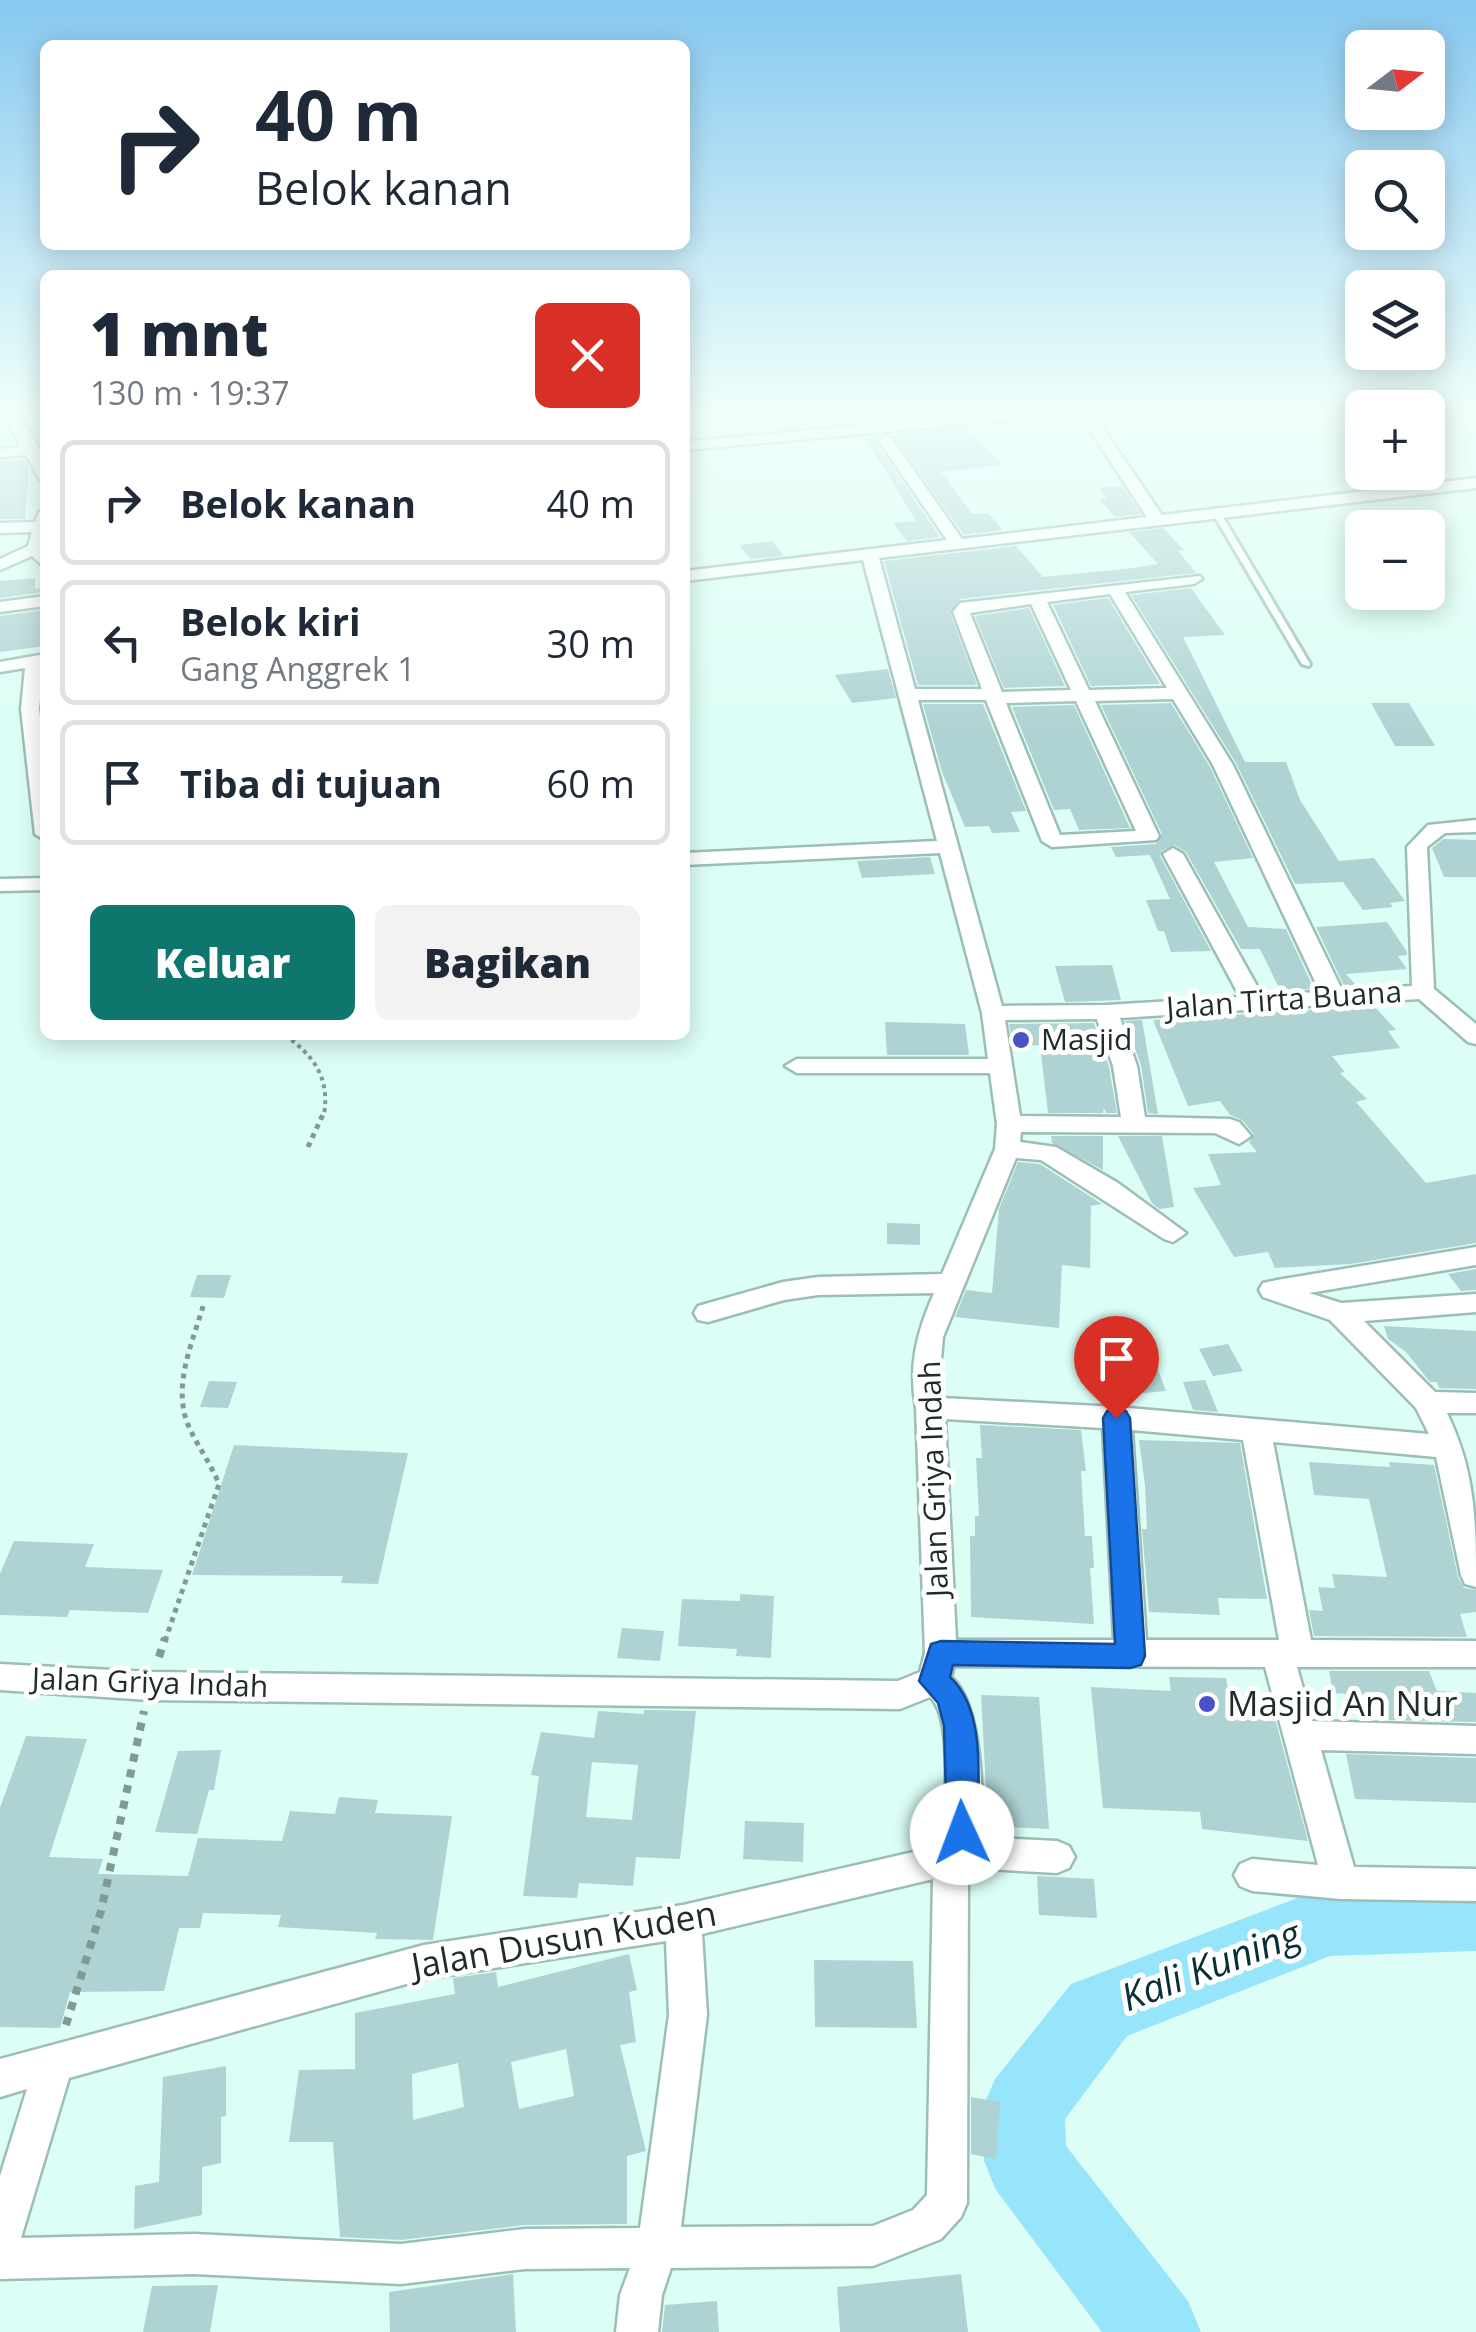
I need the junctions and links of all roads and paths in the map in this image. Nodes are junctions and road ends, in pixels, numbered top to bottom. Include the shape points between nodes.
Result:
1 (939, 517) edge
2 (1168, 517) edge
3 (1219, 517) edge
4 (1156, 518) joint
5 (40, 523) edge
6 (0, 528) edge
7 (956, 542) junction
8 (869, 552) junction
9 (40, 556) edge
10 (0, 565) edge
11 (690, 575) edge
12 (1194, 580) dead end
13 (1115, 589) junction
14 (1038, 600) junction
15 (40, 602) edge
16 (0, 607) edge
17 (40, 660) edge
18 (1306, 664) dead end
19 (0, 667) edge
20 (1180, 693) junction
21 (905, 694) junction
22 (1086, 694) junction
23 (993, 696) junction
24 (40, 792) edge
25 (1476, 826) edge
26 (948, 847) junction
27 (1173, 854) dead end
28 (690, 859) edge
29 (40, 884) edge
30 (0, 885) edge
31 (1423, 992) junction
32 (1333, 995) junction
33 (1253, 1000) junction
34 (993, 1012) junction
35 (1106, 1012) junction
36 (1476, 1037) edge
37 (294, 1040) edge
38 (797, 1066) dead end
39 (1000, 1066) junction
40 (1134, 1124) junction
41 (1240, 1136) dead end
42 (1008, 1137) junction
43 (308, 1147) dead end
44 (1173, 1233) dead end
45 (1476, 1256) edge
46 (953, 1283) junction
47 (204, 1302) dead end
48 (1476, 1304) edge
49 (1340, 1312) junction
50 (708, 1313) dead end
51 (1428, 1402) junction
52 (1476, 1403) edge
53 (930, 1408) junction
54 (1116, 1418) junction
55 (1256, 1430) junction
56 (1448, 1447) junction
57 (1470, 1517) edge
58 (1476, 1575) edge
59 (1287, 1654) junction
60 (1476, 1654) edge
61 (1130, 1656) junction
62 (938, 1667) junction
63 (0, 1676) edge
64 (149, 1686) junction
65 (1302, 1735) junction
66 (1476, 1740) edge
67 (951, 1851) junction
68 (1057, 1858) dead end
69 (1252, 1875) dead end
70 (1341, 1883) junction
71 (1476, 1885) edge
72 (683, 1922) junction
73 (54, 2066) junction
74 (0, 2078) edge
75 (0, 2242) edge
76 (658, 2246) junction
77 (0, 2260) edge
78 (638, 2332) edge

1 - 7 street
2 - 4 street
3 - 18 lane
4 - 7 street
5 - 6 street
7 - 8 street
8 - 11 street
8 - 21 street
9 - 10 street
12 - 13 street
13 - 14 street
13 - 20 street
14 - 22 street
14 - 23 street via 961,612
15 - 16 street
17 - 19 street
17 - 24 street via 30,709
20 - 22 street
20 - 32 street via 1223,765
21 - 23 street
21 - 26 street
22 - 23 street
22 - 23 street via 1149,836 1052,841
25 - 31 street, Jalan Tirta Buana via 1442,827 1426,833 1418,847
26 - 28 street
26 - 34 street
27 - 33 street
29 - 30 street
31 - 32 street, Jalan Tirta Buana
31 - 36 street
32 - 33 street, Jalan Tirta Buana
33 - 35 street, Jalan Tirta Buana
34 - 35 street, Jalan Tirta Buana
34 - 39 street
35 - 40 street via 1125,1066
37 - 43 path via 311,1050 326,1102 323,1126
38 - 39 street
39 - 42 street
40 - 41 street via 1215,1125
40 - 42 street
42 - 44 street via 1094,1179
42 - 46 street, Jalan Griya Indah
45 - 49 street via 1272,1290
46 - 50 street via 818,1286
46 - 53 street, Jalan Griya Indah via 930,1336
47 - 64 path via 182,1383 184,1415 219,1484
48 - 49 street
49 - 51 street
51 - 52 street
51 - 56 street
53 - 54 street
53 - 62 street, Jalan Griya Indah
54 - 55 street
54 - 61 street
55 - 56 street
55 - 59 street
56 - 57 street
57 - 58 street
59 - 60 street
59 - 61 street
59 - 65 street
61 - 62 street
62 - 64 street, Jalan Griya Indah via 900,1695
62 - 67 street via 960,1726 962,1833
63 - 64 street, Jalan Griya Indah
64 - 73 path via 101,1911
65 - 66 street
65 - 70 street
67 - 68 street
67 - 72 street, Jalan Dusun Kuden via 930,1864
67 - 76 street via 947,2203 927,2225 873,2246
69 - 70 street
70 - 71 street
72 - 73 street, Jalan Dusun Kuden via 424,1962
72 - 76 street via 688,2016
73 - 74 street, Jalan Dusun Kuden
73 - 75 street
76 - 77 street via 525,2249 401,2264 194,2254
76 - 78 street via 640,2294

